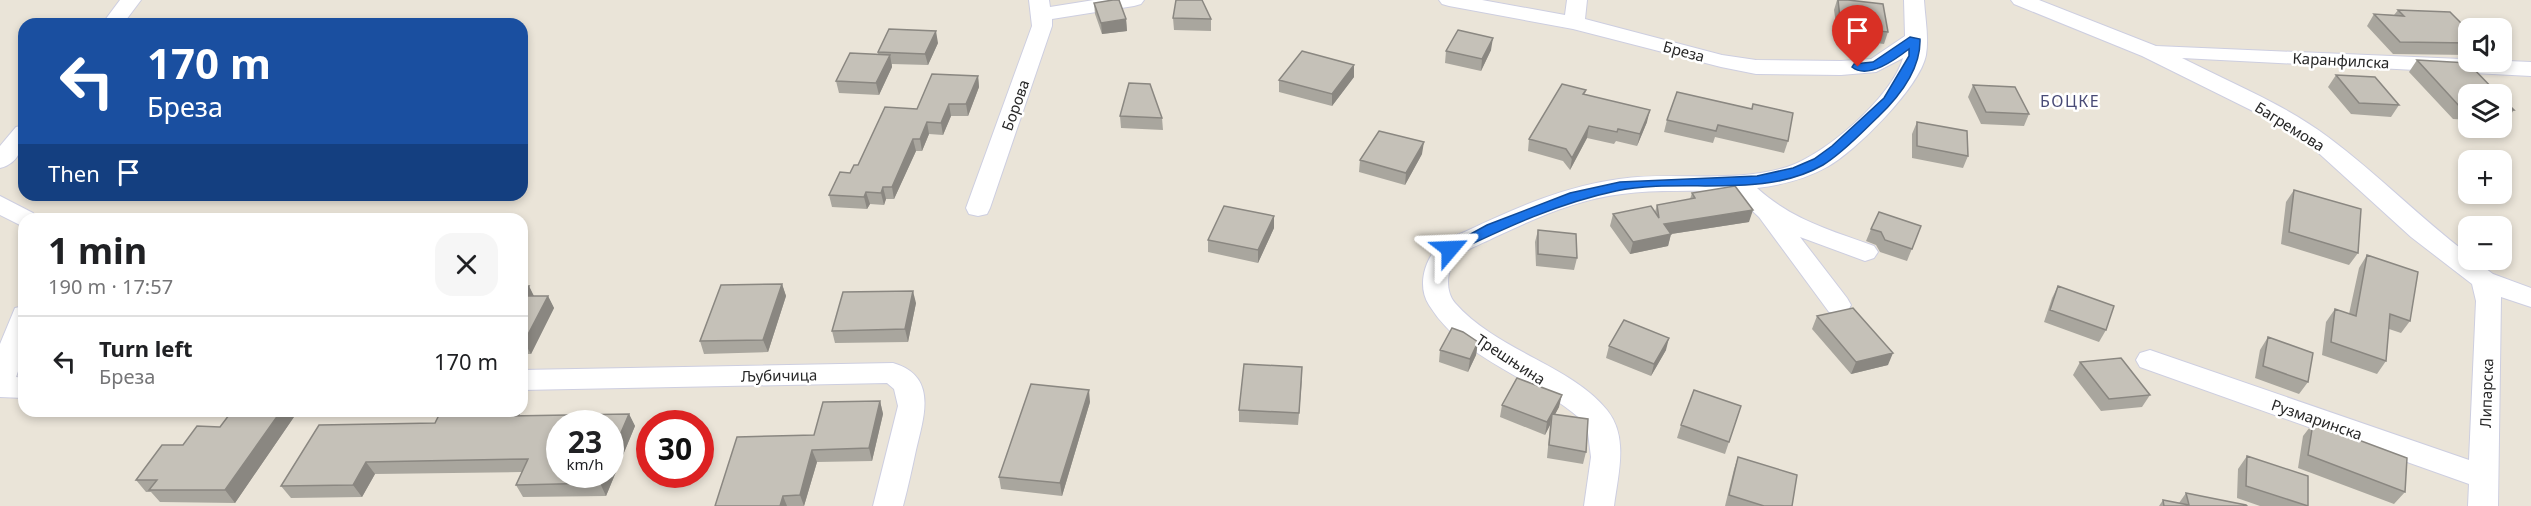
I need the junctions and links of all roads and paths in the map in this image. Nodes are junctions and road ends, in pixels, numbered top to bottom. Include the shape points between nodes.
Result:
1 (131, 0) edge
2 (1134, 0) edge
3 (1449, 0) edge
4 (1577, 0) edge
5 (1914, 0) edge
6 (2021, 0) edge
7 (1041, 7) edge
8 (117, 18) edge
9 (1574, 23) junction
10 (1914, 39) junction
11 (2150, 51) junction
12 (2458, 65) edge
13 (2512, 68) edge
14 (2531, 69) edge
15 (2506, 72) edge
16 (2531, 85) edge
17 (18, 139) edge
18 (0, 161) edge
19 (1736, 182) junction
20 (0, 204) edge
21 (978, 208) dead end
22 (1768, 212) junction
23 (18, 215) edge
24 (1865, 252) dead end
25 (2484, 280) junction
26 (2531, 297) edge
27 (1838, 305) dead end
28 (18, 332) edge
29 (2150, 360) dead end
30 (528, 380) edge
31 (0, 385) edge
32 (18, 387) edge
33 (2483, 477) junction
34 (888, 506) edge
35 (1599, 506) edge
36 (2483, 506) edge

1 - 8 street
2 - 7 street
3 - 9 street, Бреза
4 - 9 street
5 - 10 street, Трешњина
6 - 11 street, Багремова
7 - 21 street, Борова via 1042,26
9 - 10 street, Бреза via 1720,61 1756,66 1876,65
10 - 19 street, Трешњина via 1915,56 1889,100 1837,149 1796,171
11 - 12 street, Каранфилска
11 - 25 street, Багремова via 2275,113 2320,142 2420,231
13 - 14 street, Каранфилска
15 - 16 street
17 - 18 street
19 - 22 street
19 - 35 street, Трешњина via 1620,186 1570,197 1450,249 1438,264 1434,280 1443,308 1485,345 1589,408 1603,427
20 - 23 street
22 - 24 street
22 - 27 street
25 - 26 street, Багремова
25 - 33 street, Липарска via 2489,301
28 - 31 street
29 - 33 street, Рузмаринска
30 - 34 street, Љубичица via 893,374 907,384 912,406
31 - 32 street
33 - 36 street, Липарска

